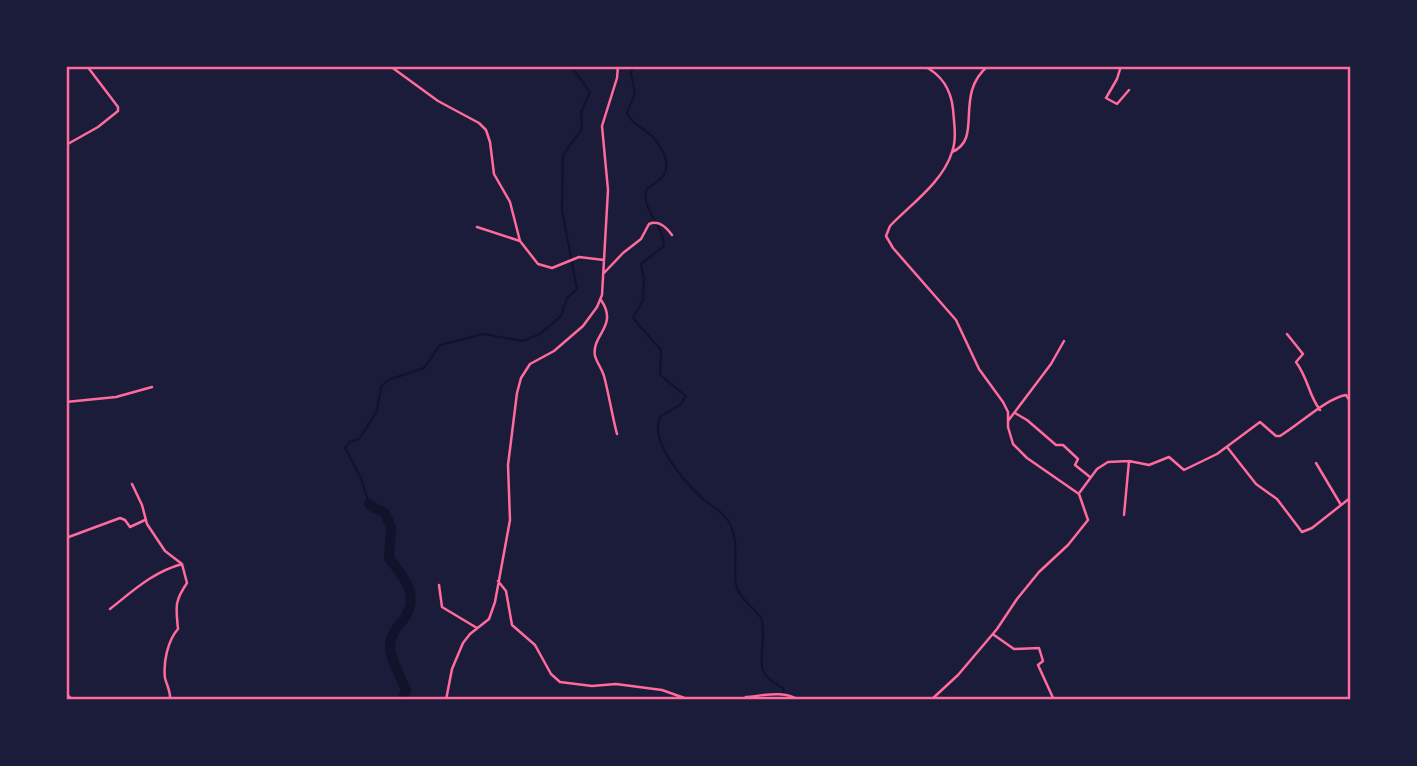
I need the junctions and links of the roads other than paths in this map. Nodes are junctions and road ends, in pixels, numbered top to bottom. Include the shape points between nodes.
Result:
1 (87, 66) edge
2 (390, 66) edge
3 (618, 66) edge
4 (924, 66) edge
5 (988, 66) edge
6 (1121, 66) edge
7 (1129, 90) dead end
8 (66, 145) edge
9 (952, 152) junction
10 (477, 227) dead end
11 (672, 235) dead end
12 (520, 241) junction
13 (604, 260) junction
14 (604, 273) junction
15 (601, 300) junction
16 (1287, 334) dead end
17 (1064, 341) dead end
18 (152, 387) dead end
19 (1350, 401) edge
20 (66, 402) edge
21 (1320, 410) junction
22 (1014, 413) junction
23 (1008, 421) junction
24 (617, 435) dead end
25 (1227, 447) junction
26 (1129, 461) junction
27 (1316, 463) dead end
28 (1090, 477) junction
29 (132, 485) dead end
30 (1079, 494) junction
31 (1350, 498) edge
32 (1341, 505) junction
33 (1124, 515) dead end
34 (145, 520) junction
35 (66, 538) edge
36 (182, 564) junction
37 (498, 581) junction
38 (439, 585) dead end
39 (110, 609) dead end
40 (477, 628) junction
41 (993, 634) junction
42 (66, 694) edge
43 (74, 699) edge
44 (170, 699) edge
45 (446, 699) edge
46 (690, 699) edge
47 (743, 699) edge
48 (798, 699) edge
49 (931, 699) edge
50 (1054, 699) edge

1 - 8 street via 118,111
2 - 12 street via 486,130 494,174 510,202
3 - 13 street via 602,126 608,190
4 - 9 street via 944,82 951,95
5 - 9 street via 970,95 965,144
6 - 7 street via 1106,98 1117,104
9 - 23 street via 886,236 952,314 979,369 1003,402
10 - 12 street
11 - 14 street via 660,224 651,223 641,239
12 - 13 street via 542,267 552,268 579,257
13 - 14 street
14 - 15 street
15 - 24 street via 607,317 595,356 603,371
15 - 37 street via 583,326 530,364 521,378 508,465 510,520
16 - 21 street via 1303,353 1296,362
17 - 22 street
18 - 20 street via 116,397
19 - 21 street via 1343,395
21 - 25 street via 1280,436 1260,422
22 - 23 street
22 - 28 street via 1063,445 1078,459 1075,465
23 - 30 street via 1021,453
25 - 26 street via 1183,471 1169,457 1149,465
25 - 32 street via 1256,484 1277,499 1302,533
26 - 28 street via 1108,462
26 - 33 street
27 - 32 street
28 - 30 street
29 - 34 street
30 - 41 street via 1088,515 1086,524 1039,572
31 - 32 street
34 - 35 street via 130,527 120,518
34 - 36 street via 165,551
36 - 39 street via 138,584
36 - 44 street via 187,583 176,603 178,628 170,641 165,674
37 - 40 street via 492,611
37 - 46 street via 506,591 511,623 535,645 560,681 662,690
38 - 40 street via 442,607
40 - 45 street via 456,658
41 - 49 street
41 - 50 street via 1014,649 1039,648 1042,661 1038,665
42 - 43 street
47 - 48 street via 782,695

